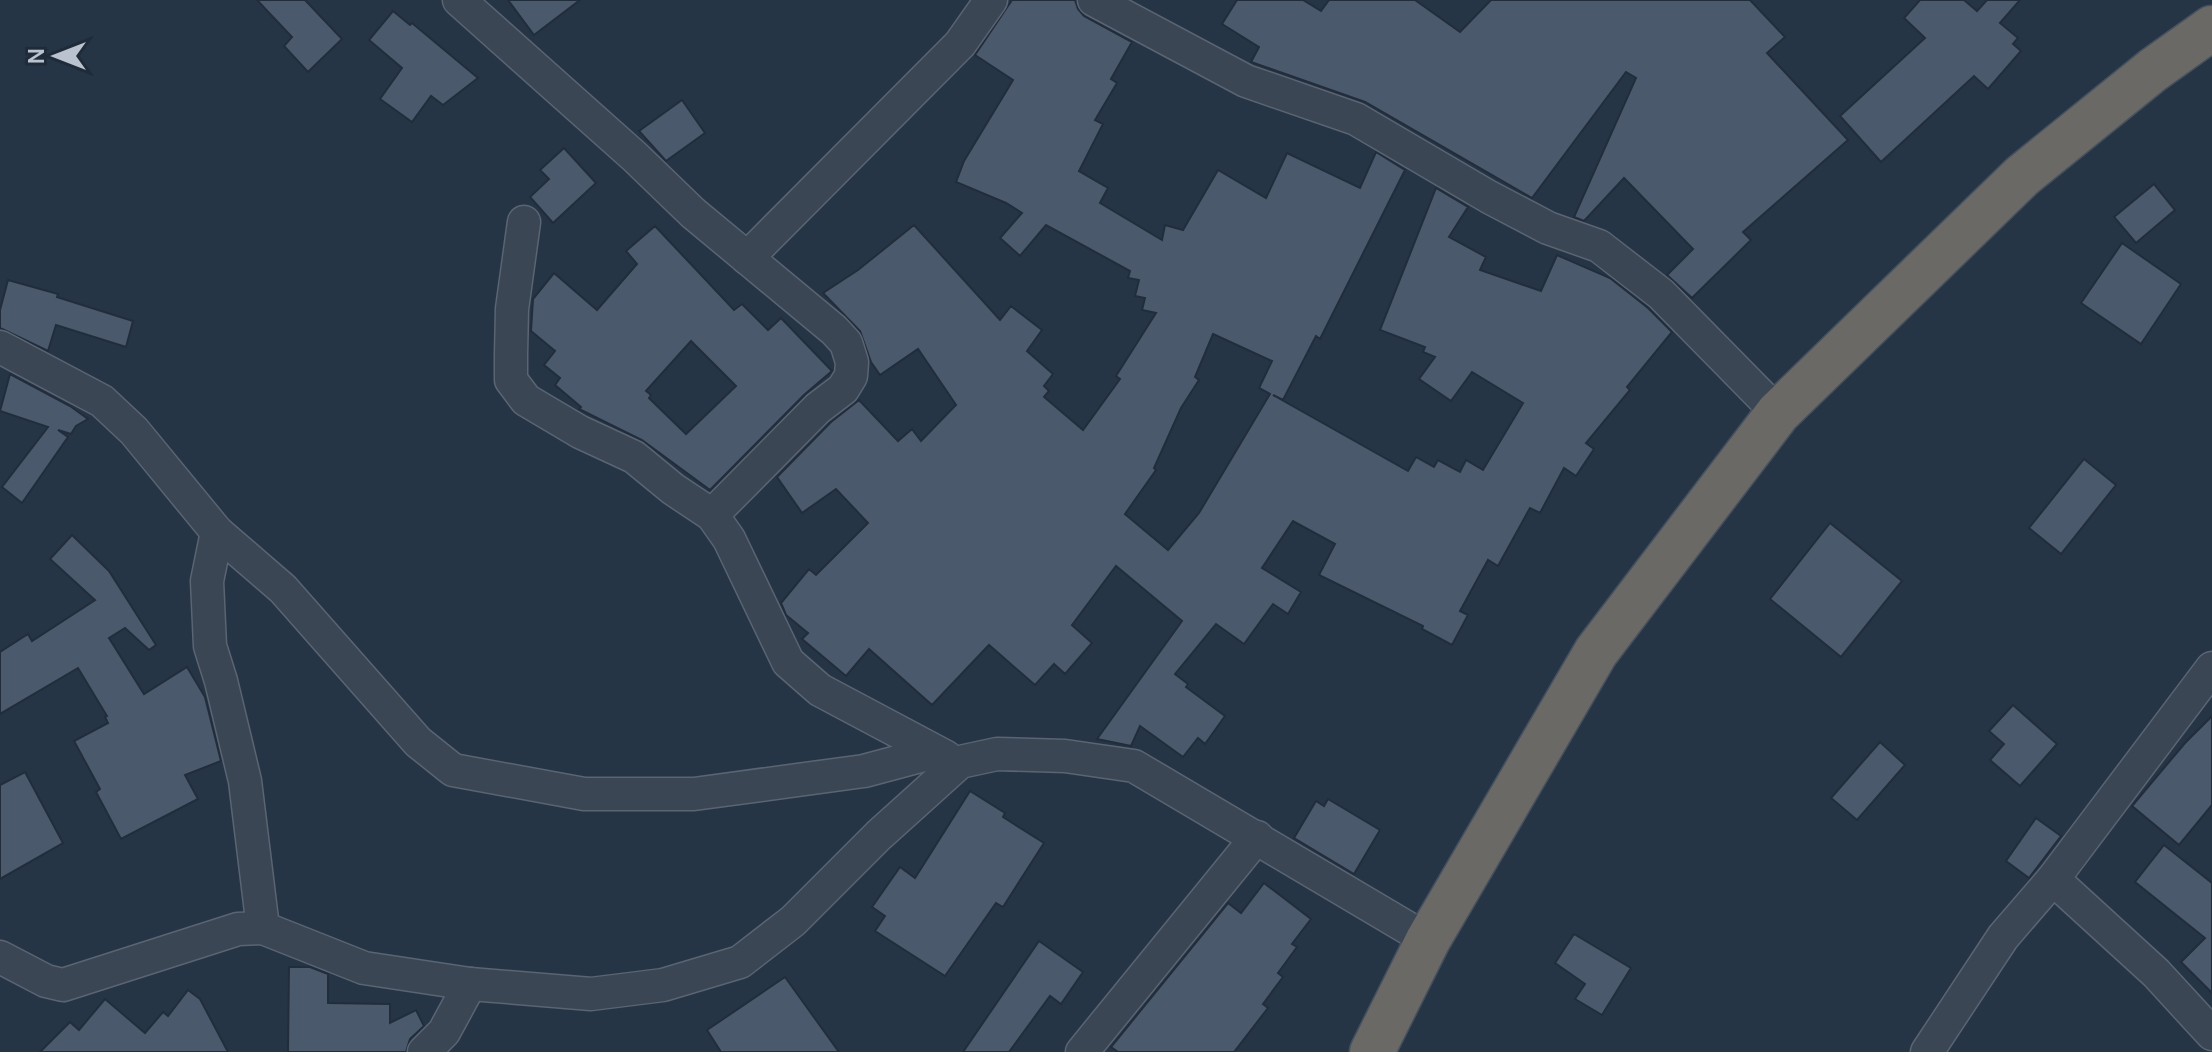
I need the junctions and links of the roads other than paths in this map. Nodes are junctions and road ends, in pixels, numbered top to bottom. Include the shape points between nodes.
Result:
1 (459, 0) edge
2 (991, 0) edge
3 (1094, 0) edge
4 (2212, 28) edge
5 (524, 222) dead end
6 (747, 258) junction
7 (0, 347) edge
8 (1778, 413) junction
9 (712, 515) junction
10 (217, 532) junction
11 (2212, 668) edge
12 (948, 757) junction
13 (1257, 837) junction
14 (2053, 879) junction
15 (263, 928) junction
16 (1428, 940) junction
17 (0, 957) edge
18 (470, 984) junction
19 (2212, 1034) edge
20 (424, 1052) edge
21 (1082, 1052) edge
22 (1372, 1052) edge
23 (1927, 1052) edge

1 - 6 street
2 - 6 street via 960,44
3 - 8 street via 1246,81 1356,119 1548,228 1599,246 1661,294
4 - 8 highway via 2022,176
5 - 9 street via 512,309 511,380 526,400 634,457
6 - 9 street via 846,343 851,376
7 - 10 street via 102,401 134,431
8 - 16 highway via 1596,652
9 - 12 street via 729,539 788,662 820,690
10 - 12 street via 283,589 418,742 453,770 584,794 694,794
10 - 15 street via 207,581 210,646 245,781
11 - 14 street
12 - 13 street via 1065,756 1134,766
12 - 18 street via 793,921 740,962 663,985 591,994
13 - 16 street
13 - 21 street
14 - 19 street via 2156,973
14 - 23 street via 2003,937
15 - 17 street via 238,929 63,985
15 - 18 street via 364,968
16 - 22 highway
18 - 20 street via 444,1032

